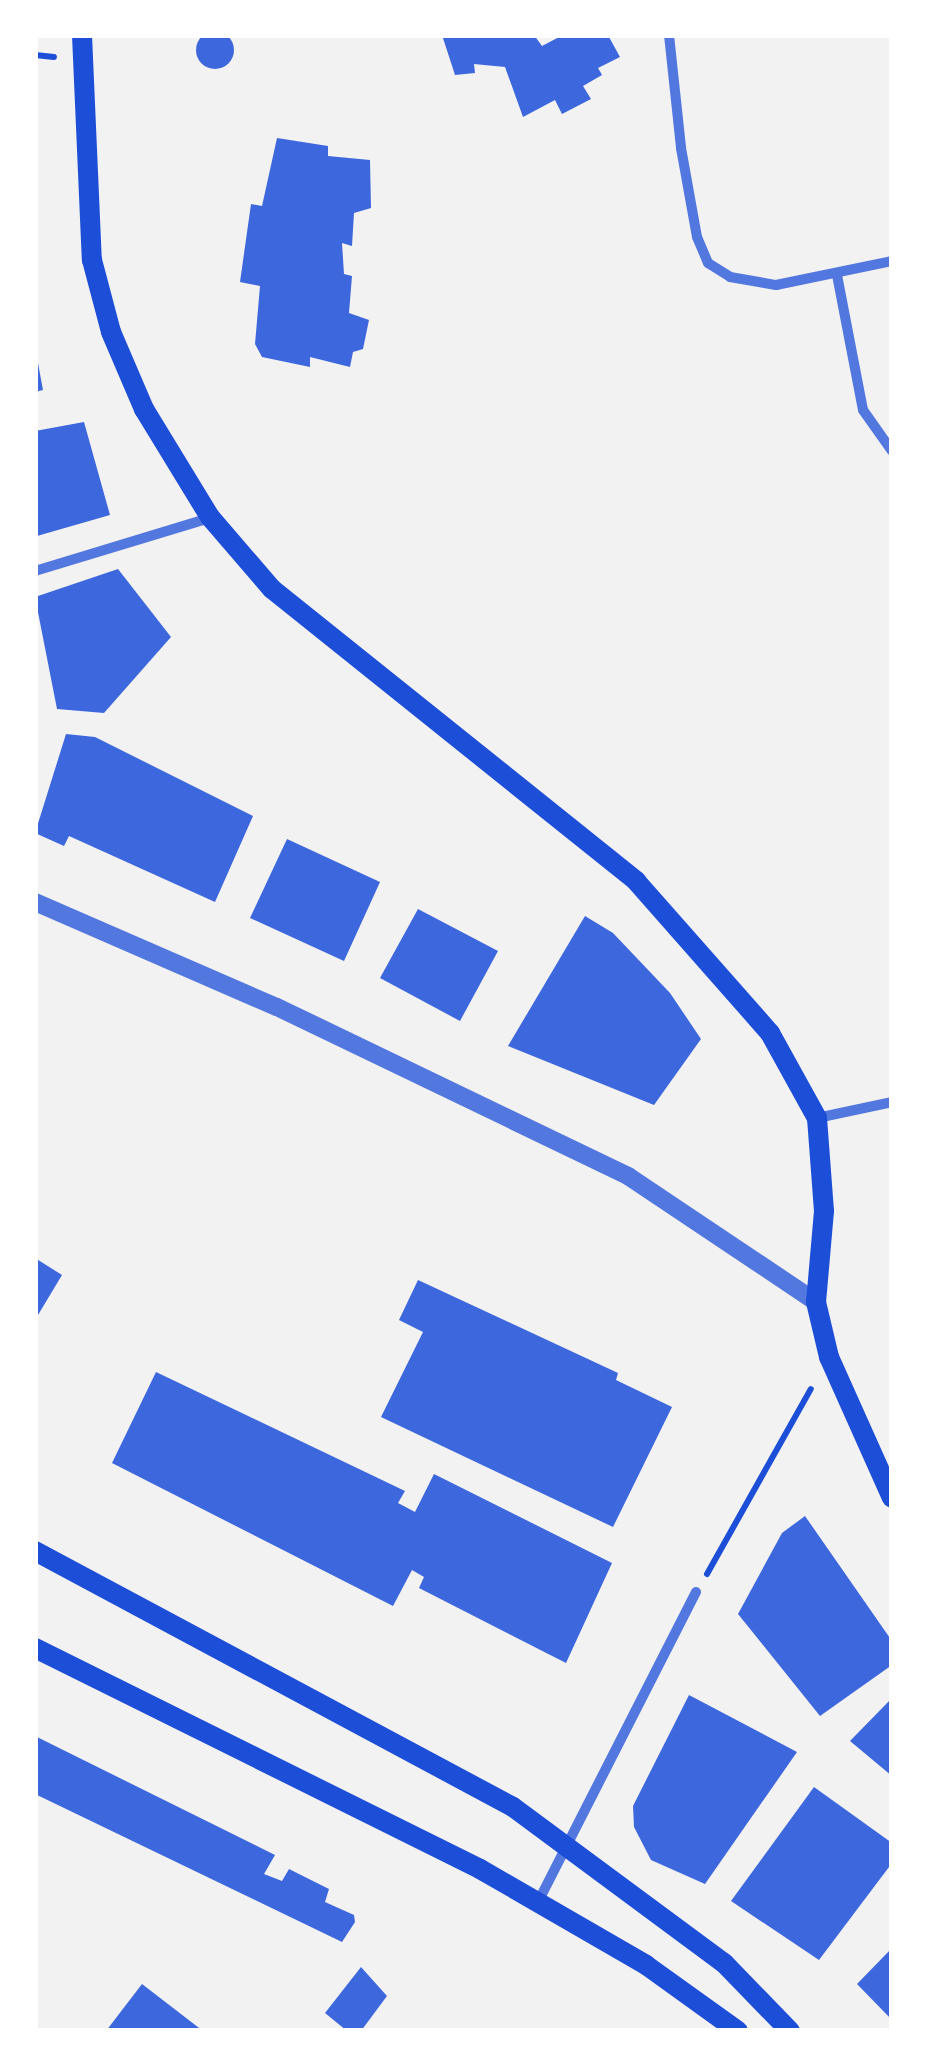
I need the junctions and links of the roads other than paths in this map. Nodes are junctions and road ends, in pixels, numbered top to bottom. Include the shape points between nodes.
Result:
1 (82, 35) edge
2 (669, 35) edge
3 (892, 261) edge
4 (836, 275) junction
5 (892, 451) edge
6 (210, 517) junction
7 (35, 571) edge
8 (35, 902) edge
9 (892, 1102) edge
10 (817, 1118) junction
11 (816, 1302) junction
12 (892, 1498) edge
13 (35, 1552) edge
14 (696, 1592) road end
15 (35, 1648) edge
16 (566, 1846) junction
17 (538, 1902) junction
18 (738, 2031) edge
19 (790, 2031) edge

1 - 6 main road via 92,260 111,332 144,409
2 - 4 street via 696,237 708,262 730,276 776,285
3 - 4 street
4 - 5 street via 863,410
6 - 7 street
6 - 10 main road via 272,589 322,633 636,881 770,1033
8 - 11 street via 277,1007 628,1176
9 - 10 street
10 - 11 main road via 824,1211
11 - 12 main road via 830,1357
13 - 16 main road via 513,1807
14 - 16 street
15 - 17 main road
16 - 17 street
16 - 19 main road via 724,1963
17 - 18 main road via 646,1965

